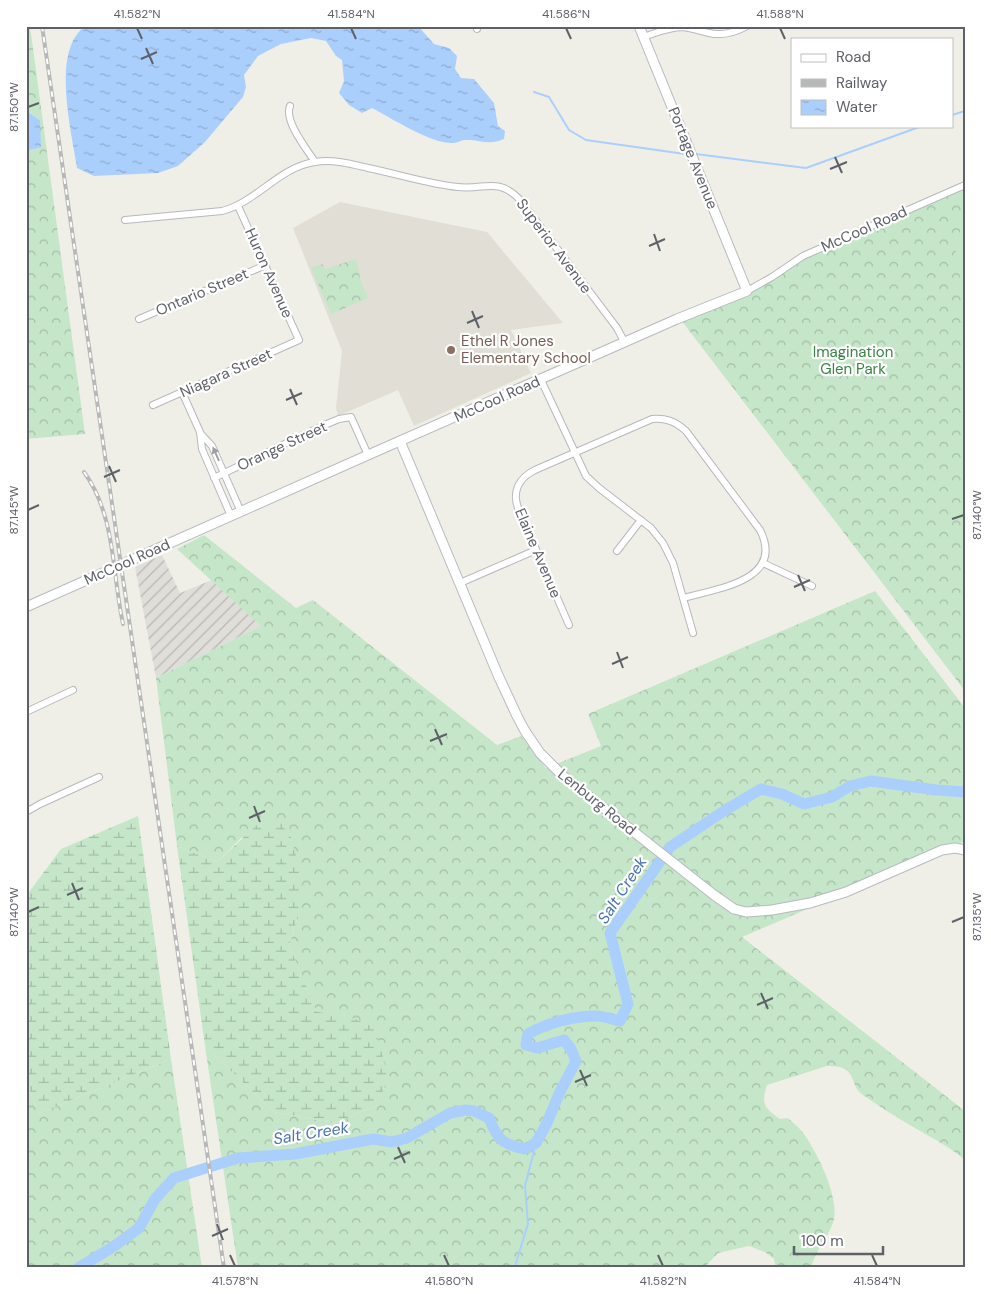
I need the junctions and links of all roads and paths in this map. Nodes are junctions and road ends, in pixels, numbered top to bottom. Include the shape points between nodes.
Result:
1 (639, 26) edge
2 (747, 26) edge
3 (643, 37) junction
4 (290, 106) dead end
5 (315, 162) junction
6 (965, 185) edge
7 (238, 206) junction
8 (125, 220) dead end
9 (266, 265) junction
10 (746, 291) junction
11 (139, 319) dead end
12 (299, 340) joint
13 (625, 343) junction
14 (541, 380) junction
15 (182, 392) junction
16 (153, 405) dead end
17 (200, 432) junction
18 (400, 441) junction
19 (574, 452) junction
20 (368, 455) junction
21 (224, 473) junction
22 (214, 478) junction
23 (241, 512) junction
24 (231, 516) junction
25 (641, 520) junction
26 (536, 550) junction
27 (617, 552) dead end
28 (763, 564) junction
29 (460, 584) junction
30 (812, 586) dead end
31 (683, 598) junction
32 (26, 607) edge
33 (569, 625) dead end
34 (692, 633) dead end
35 (73, 690) dead end
36 (26, 712) edge
37 (99, 778) dead end
38 (26, 812) edge
39 (965, 850) edge

1 - 3 street, Portage Avenue
2 - 3 street via 735,32 718,34 672,28
3 - 10 street, Portage Avenue
4 - 5 street via 290,122
5 - 7 street via 286,173
5 - 13 street, Superior Avenue via 341,162 459,188 508,188 522,201
6 - 10 street, McCool Road via 803,256 772,278
7 - 8 street via 222,211
7 - 9 street, Huron Avenue
9 - 11 street, Ontario Street
9 - 12 street, Huron Avenue
10 - 13 street, McCool Road
12 - 15 street, Niagara Street
13 - 14 street, McCool Road
14 - 18 street, McCool Road
14 - 19 street
15 - 16 street, Niagara Street
15 - 17 street
21 -> 17 street via 212,446
17 - 22 street via 202,449
18 - 20 street, McCool Road
18 - 29 street, Lenburg Road
19 - 25 street via 592,482
19 - 26 street, Elaine Avenue via 528,473 518,484 516,503
19 - 28 street, Elaine Avenue via 652,419 674,421 686,431 760,530 766,549
20 - 21 street, Orange Street via 351,417 322,426
20 - 23 street, McCool Road
21 - 22 street, Orange Street
21 - 23 street
22 - 24 street
23 - 24 street, McCool Road
24 - 32 street, McCool Road
25 - 27 street
25 - 31 street via 668,551
26 - 29 street
26 - 33 street, Elaine Avenue
28 - 30 street
28 - 31 street via 748,578
29 - 39 street, Lenburg Road via 525,731 548,762 727,905 752,912 835,896 942,850
31 - 34 street
35 - 36 street
37 - 38 street

